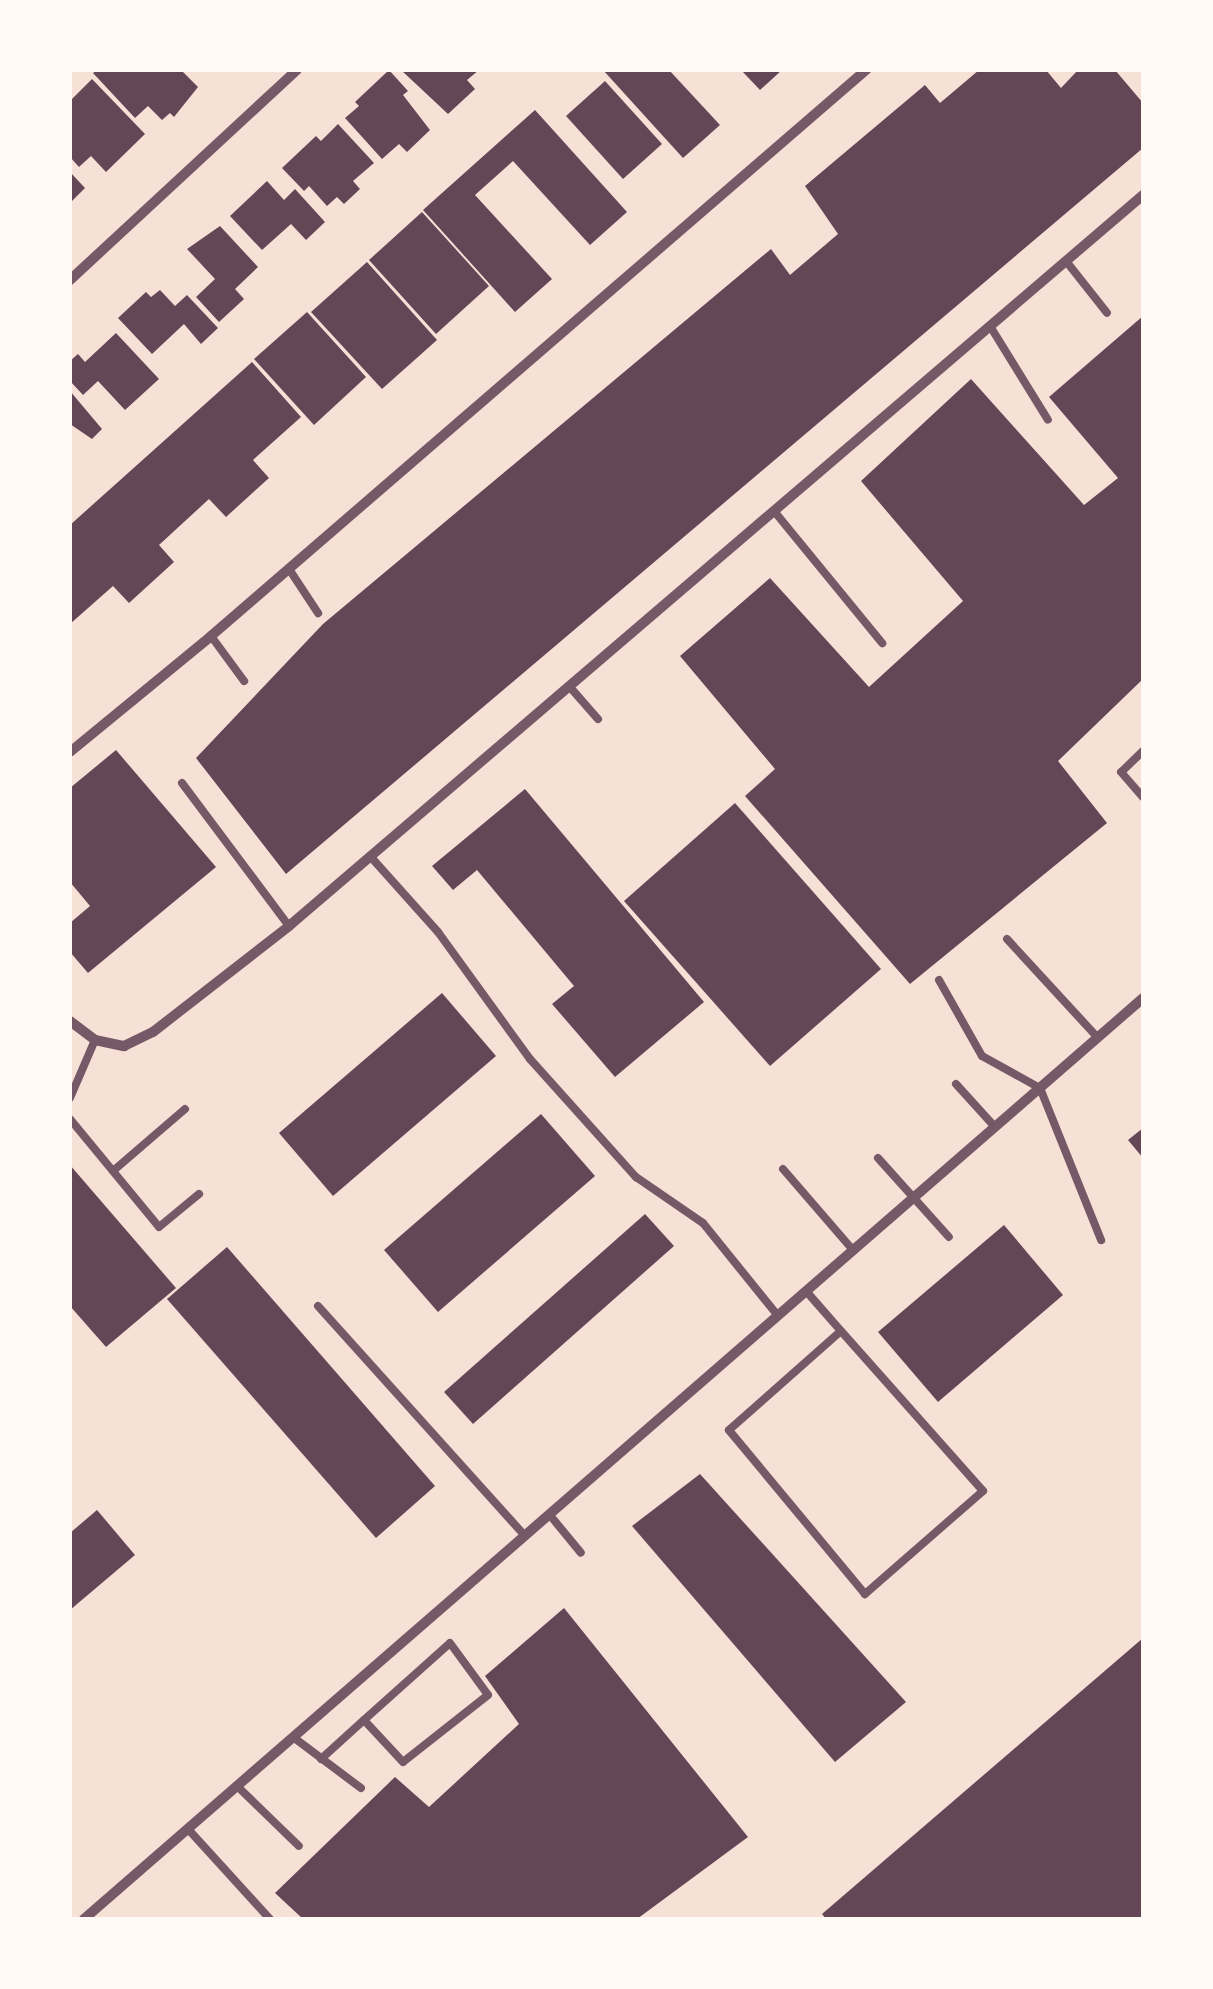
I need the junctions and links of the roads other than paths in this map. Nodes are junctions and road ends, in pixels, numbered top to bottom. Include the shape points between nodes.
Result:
1 (297, 70) edge
2 (866, 70) edge
3 (1141, 199) edge
4 (1066, 261) junction
5 (70, 280) edge
6 (1108, 314) dead end
7 (990, 326) junction
8 (1048, 420) dead end
9 (774, 511) junction
10 (289, 569) junction
11 (318, 612) dead end
12 (211, 636) junction
13 (882, 643) dead end
14 (244, 681) dead end
15 (570, 686) junction
16 (598, 719) dead end
17 (70, 752) edge
18 (1143, 752) edge
19 (182, 783) dead end
20 (1143, 798) edge
21 (370, 856) junction
22 (289, 926) junction
23 (1007, 939) dead end
24 (939, 980) dead end
25 (1143, 998) edge
26 (70, 1021) edge
27 (1098, 1038) junction
28 (94, 1040) junction
29 (956, 1084) dead end
30 (1040, 1088) junction
31 (70, 1098) edge
32 (185, 1109) dead end
33 (70, 1119) edge
34 (995, 1127) junction
35 (878, 1158) dead end
36 (783, 1169) dead end
37 (112, 1171) junction
38 (199, 1194) dead end
39 (912, 1199) junction
40 (949, 1237) dead end
41 (1101, 1240) dead end
42 (853, 1250) junction
43 (806, 1291) junction
44 (318, 1306) dead end
45 (778, 1316) junction
46 (841, 1331) junction
47 (549, 1514) junction
48 (525, 1536) junction
49 (581, 1554) dead end
50 (364, 1720) junction
51 (292, 1737) junction
52 (321, 1758) junction
53 (237, 1786) junction
54 (362, 1788) dead end
55 (188, 1829) junction
56 (299, 1846) dead end
57 (84, 1919) edge
58 (270, 1919) edge

1 - 5 street
2 - 10 street
3 - 4 street
4 - 6 lane
4 - 7 street
7 - 8 lane
7 - 9 street
9 - 13 lane
9 - 15 street
10 - 11 lane
10 - 12 street
12 - 14 lane
12 - 17 street
15 - 16 lane
15 - 21 street
18 - 20 lane via 1121,772
19 - 22 lane
21 - 22 street
21 - 45 lane via 438,932 557,1089 636,1177 703,1223
22 - 28 street via 153,1032 124,1046
23 - 27 lane
24 - 30 lane via 982,1056
25 - 27 street
26 - 28 street
27 - 30 street
28 - 31 lane
29 - 34 lane
30 - 34 street
30 - 41 lane
32 - 37 lane
33 - 37 lane
34 - 39 street
35 - 39 lane
36 - 42 lane
37 - 38 lane via 158,1227
39 - 40 lane
39 - 42 street
42 - 43 street
43 - 45 street
43 - 46 lane
44 - 48 lane
45 - 47 street
46 - 46 lane via 982,1491 865,1594 729,1430
47 - 48 street
47 - 49 lane
48 - 51 street
50 - 50 lane via 450,1643 488,1695 403,1762
50 - 52 lane
51 - 52 lane
51 - 53 street
52 - 54 lane
53 - 55 street
53 - 56 lane
55 - 57 street
55 - 58 lane

